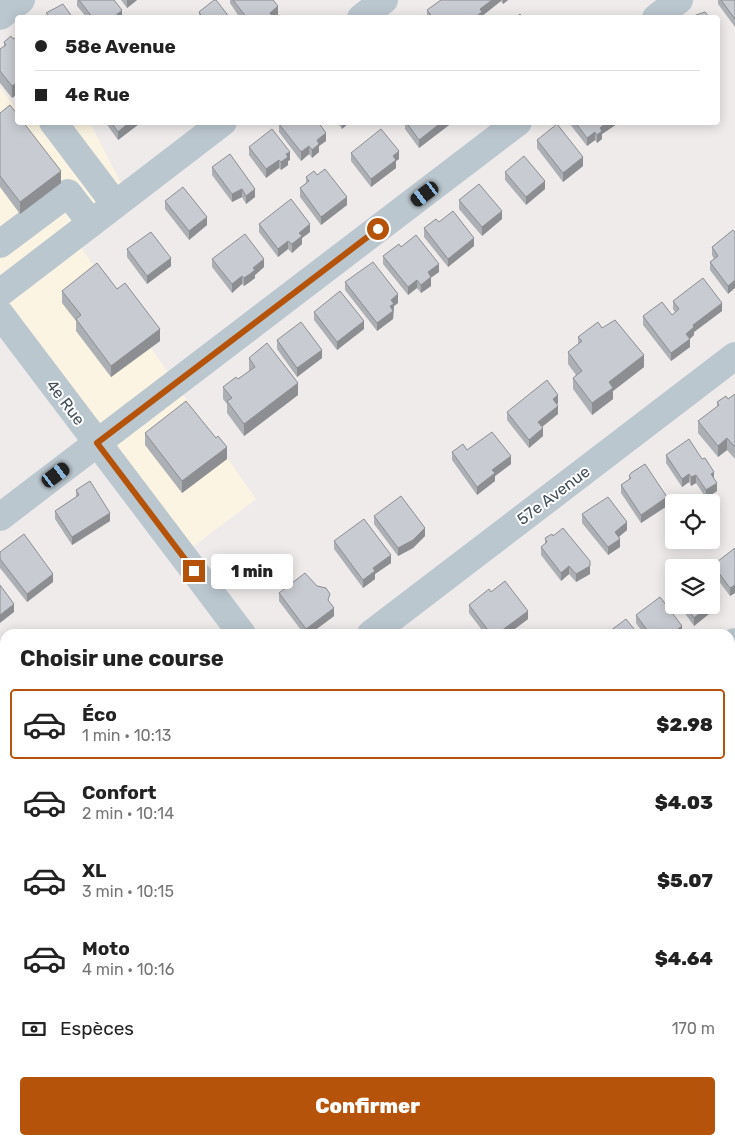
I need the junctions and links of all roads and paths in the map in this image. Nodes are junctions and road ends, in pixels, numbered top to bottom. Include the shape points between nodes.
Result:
1 (21, 0) edge
2 (384, 0) edge
3 (679, 0) edge
4 (365, 15) edge
5 (660, 15) edge
6 (0, 16) edge
7 (55, 125) edge
8 (218, 125) edge
9 (514, 125) edge
10 (115, 204) junction
11 (90, 223) junction
12 (0, 244) edge
13 (0, 293) edge
14 (0, 314) edge
15 (735, 356) edge
16 (97, 443) junction
17 (0, 517) edge
18 (238, 629) edge
19 (377, 629) edge

1 - 6 street
2 - 4 street
3 - 5 street
7 - 10 street
8 - 10 street
9 - 16 street
10 - 11 street
11 - 12 street via 68,193
11 - 13 street
14 - 16 street, 4e Rue
15 - 19 street, 57e Avenue
16 - 17 street
16 - 18 street, 4e Rue

